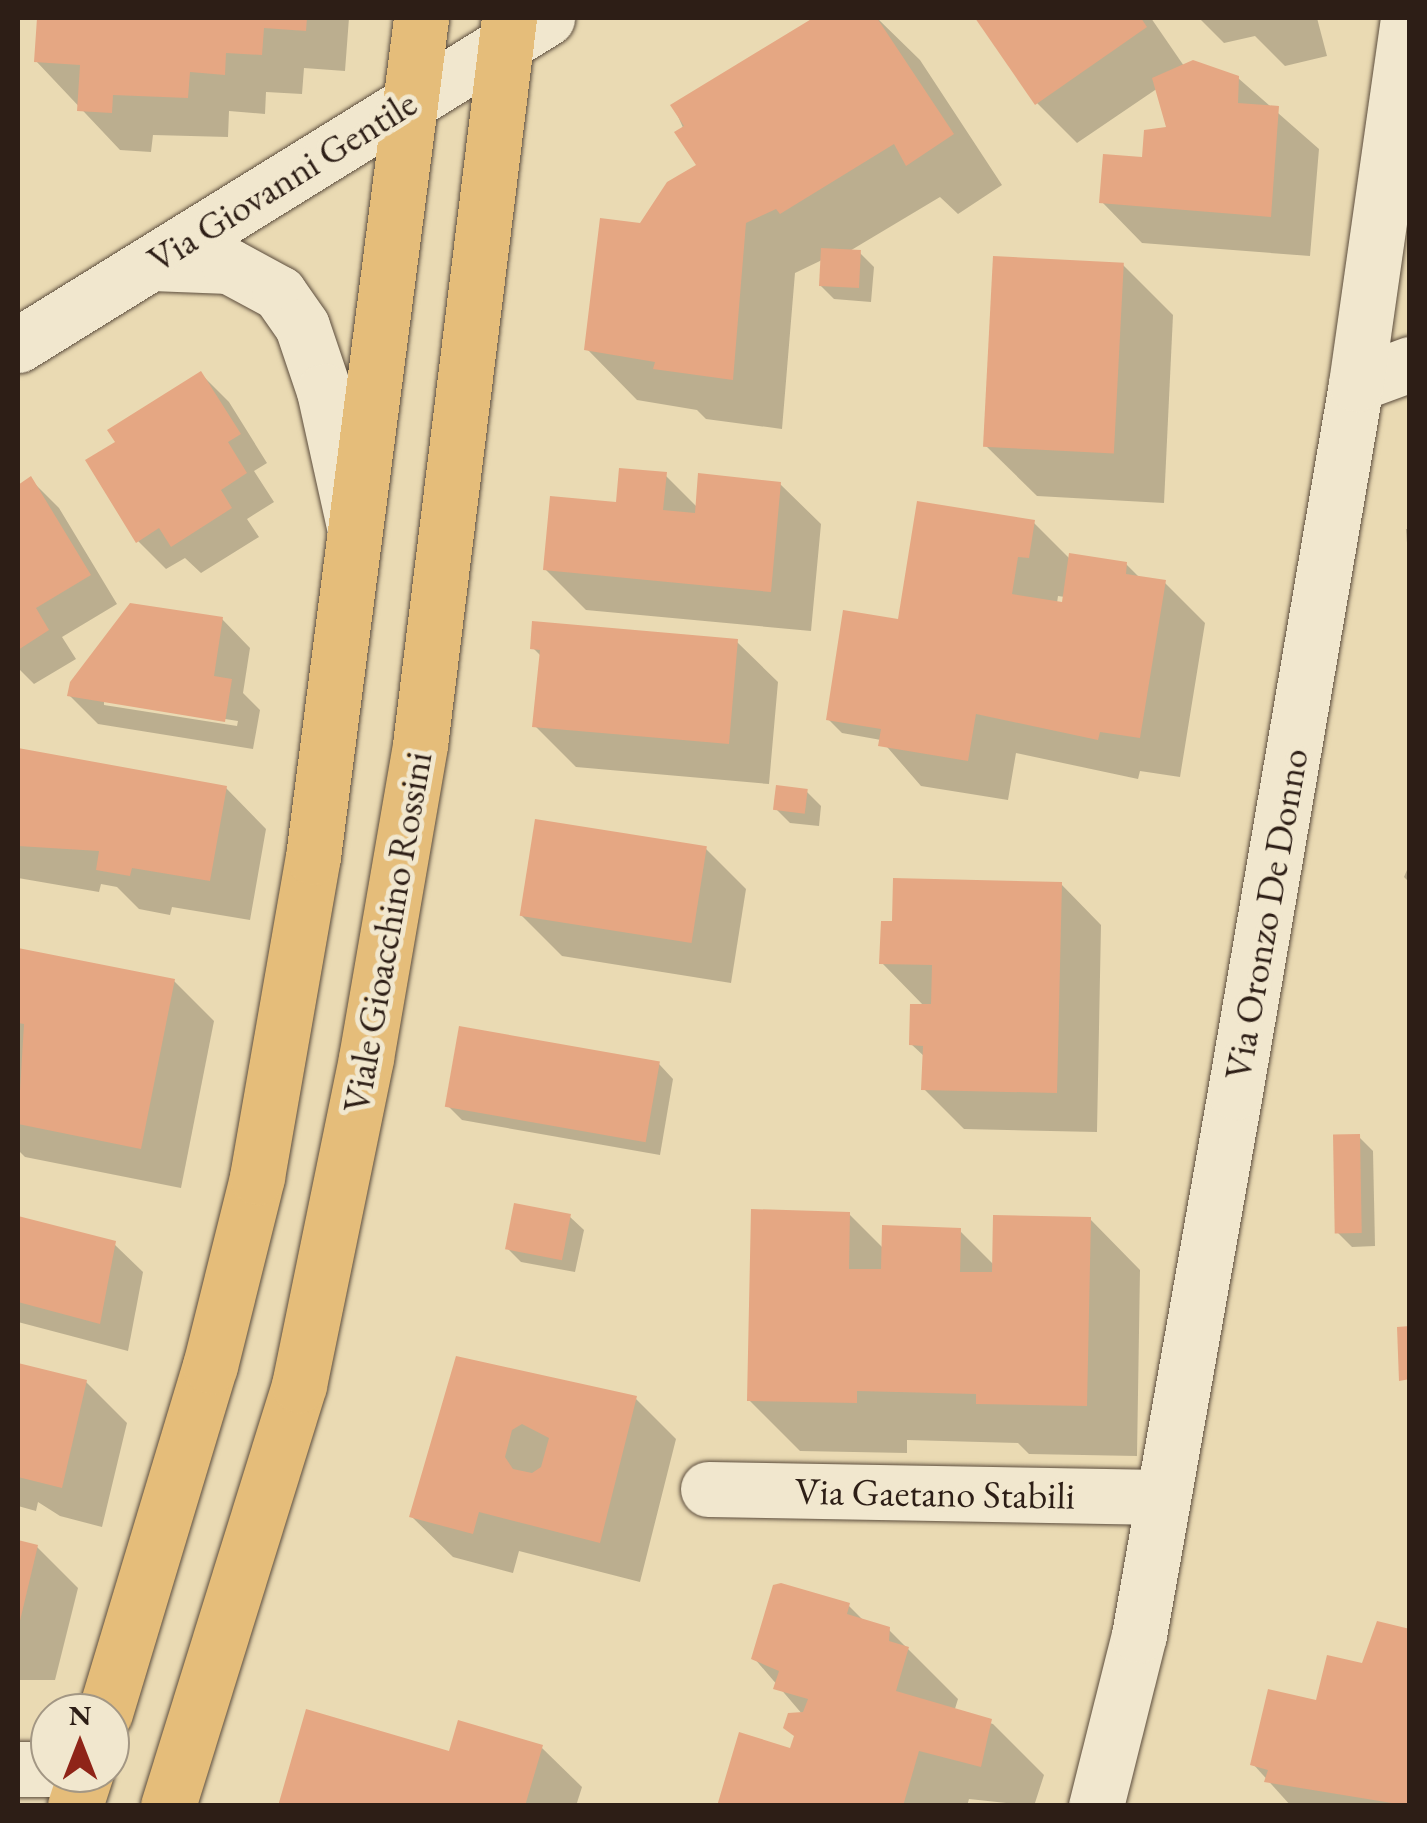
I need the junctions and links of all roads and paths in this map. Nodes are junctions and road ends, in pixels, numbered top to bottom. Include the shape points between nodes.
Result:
1 (420, 18) edge
2 (1408, 18) edge
3 (521, 25) edge
4 (412, 98) junction
5 (152, 262) junction
6 (18, 344) edge
7 (1410, 364) edge
8 (1356, 384) junction
9 (356, 534) junction
10 (708, 1489) dead end
11 (1163, 1497) junction
12 (110, 1693) edge
13 (168, 1806) edge
14 (1096, 1806) edge

1 - 4 main road
2 - 8 street, Via Oronzo De Donno
3 - 4 street, Via Giovanni Gentile
3 - 13 main road, Viale Gioacchino Rossini via 420,745 366,1058 300,1385
4 - 5 street, Via Giovanni Gentile
4 - 9 main road
5 - 6 street, Via Giovanni Gentile
5 - 9 street via 229,266 279,293 302,326 324,391
7 - 8 street
8 - 11 street, Via Oronzo De Donno
9 - 12 main road via 313,858 258,1177 210,1366
10 - 11 street, Via Gaetano Stabili
11 - 14 street, Via Oronzo De Donno via 1139,1634

